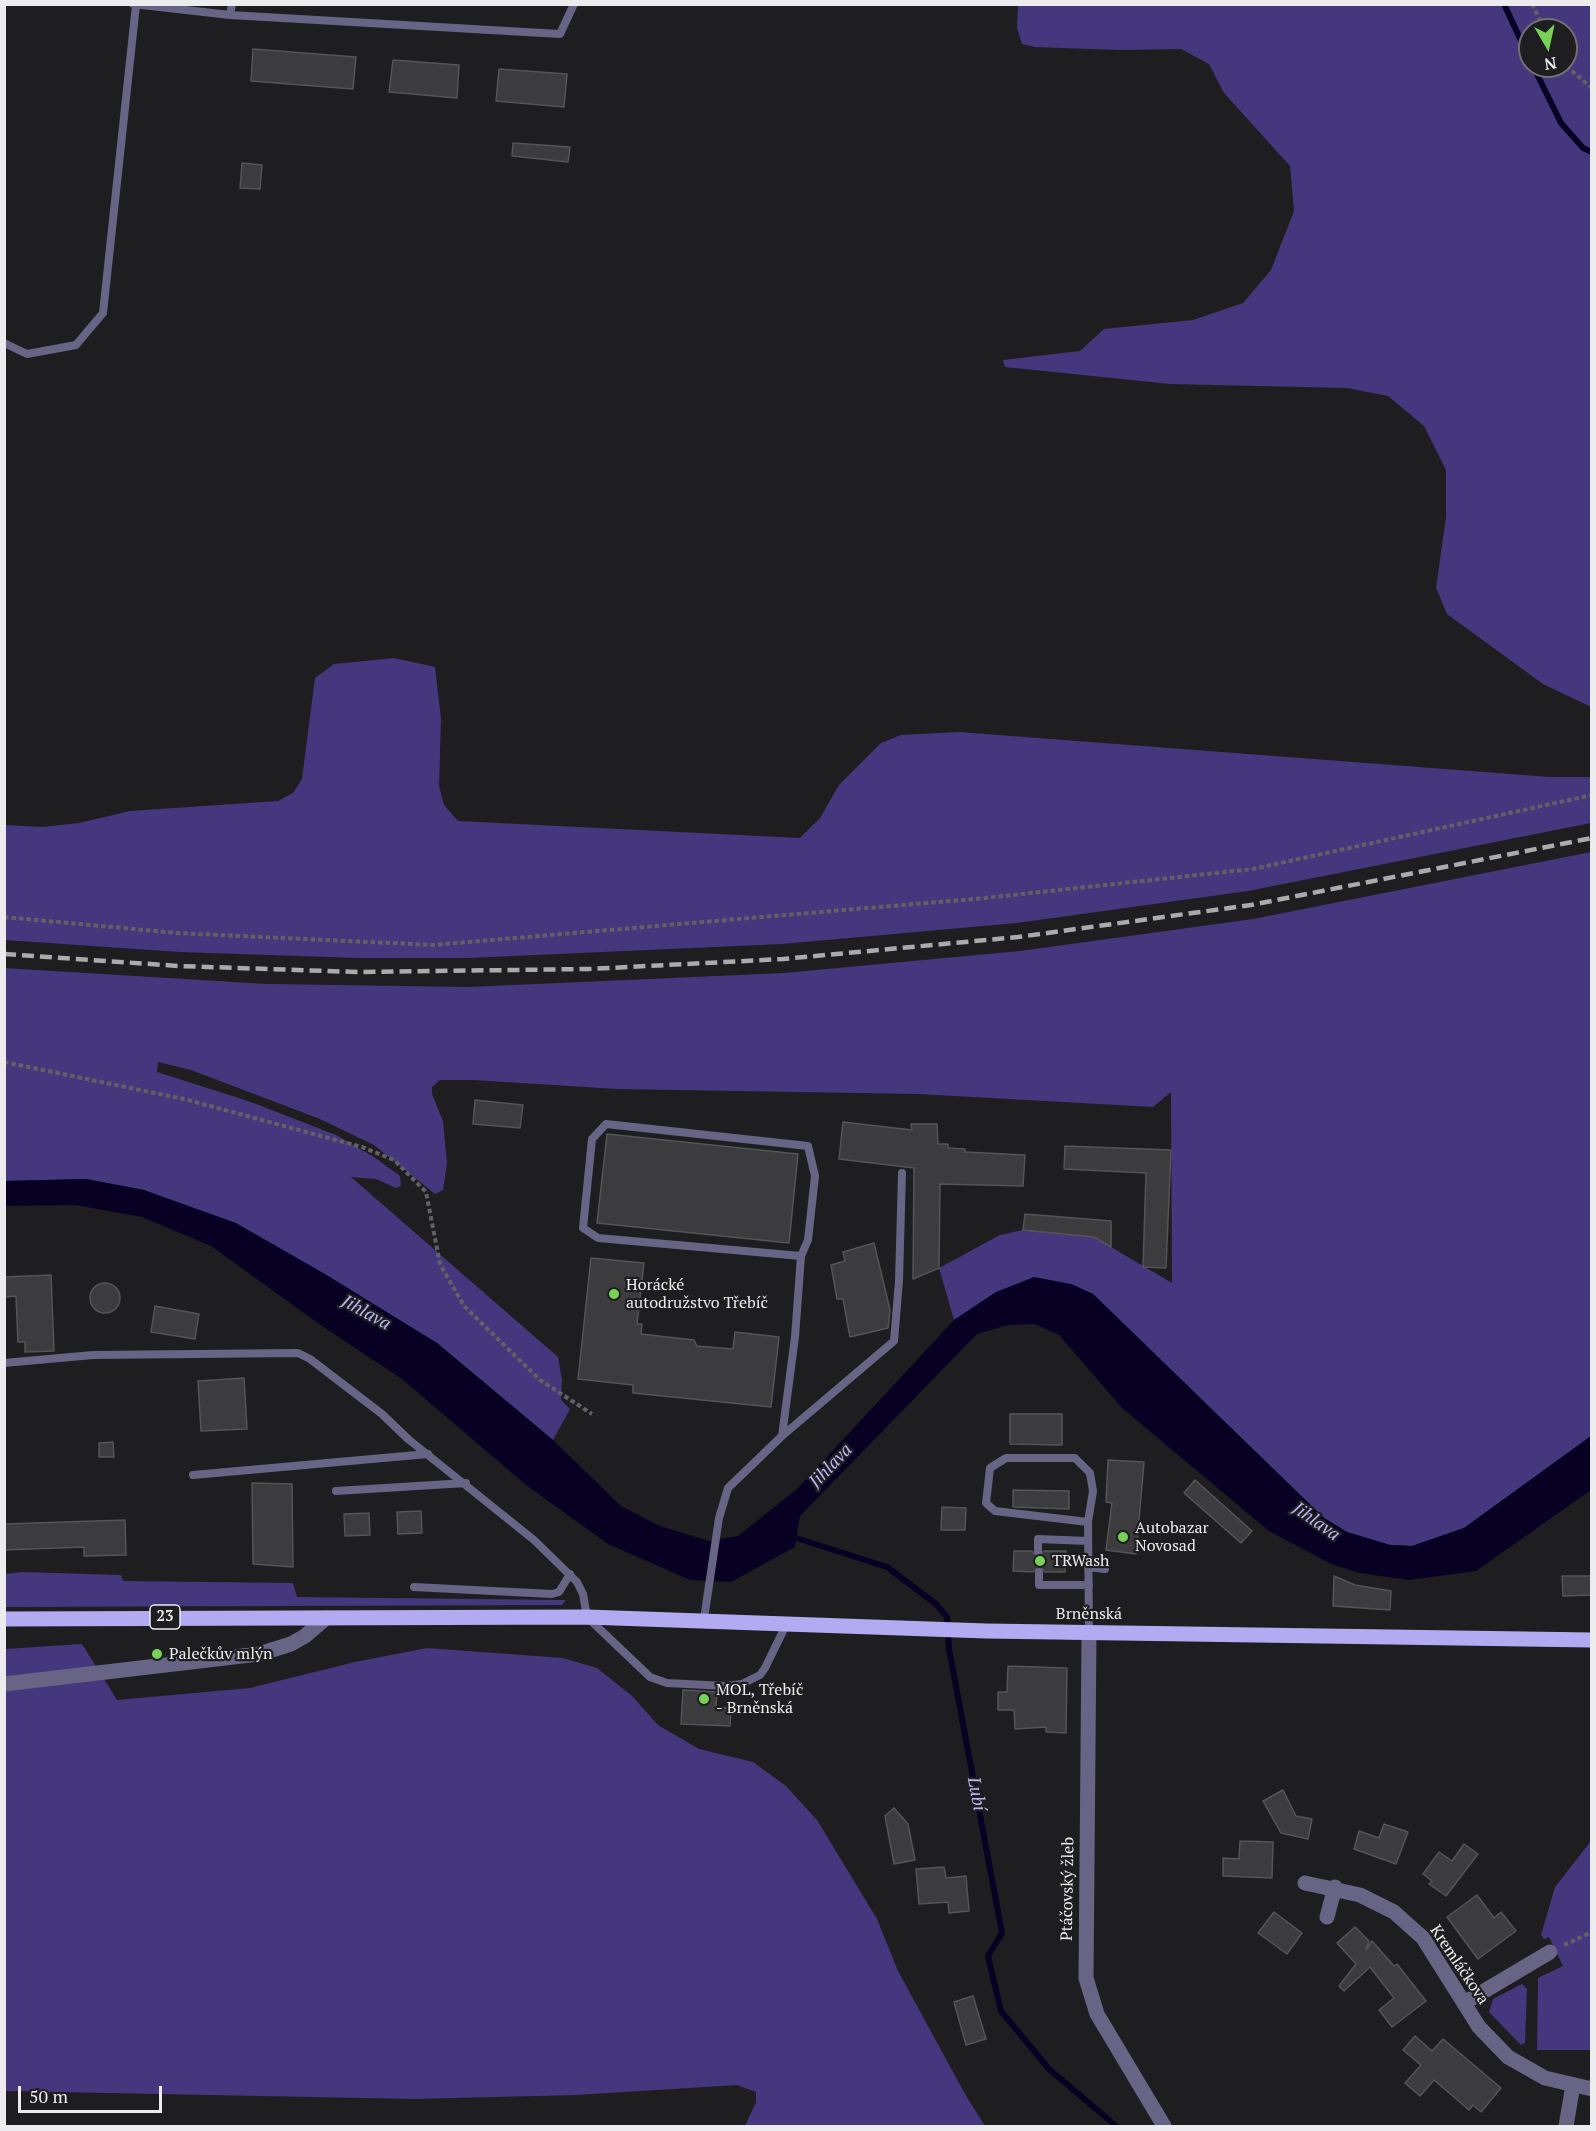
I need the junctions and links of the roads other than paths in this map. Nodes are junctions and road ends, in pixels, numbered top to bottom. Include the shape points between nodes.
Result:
1 (232, 4) edge
2 (574, 4) edge
3 (134, 5) edge
4 (230, 15) junction
5 (4, 343) edge
6 (902, 1173) dead end
7 (801, 1256) junction
8 (4, 1363) edge
9 (782, 1437) junction
10 (428, 1454) junction
11 (193, 1475) dead end
12 (466, 1484) junction
13 (336, 1491) dead end
14 (1088, 1522) junction
15 (1088, 1541) junction
16 (1038, 1551) dead end
17 (1088, 1567) junction
18 (1105, 1569) dead end
19 (1039, 1572) dead end
20 (570, 1574) junction
21 (1089, 1585) junction
22 (414, 1587) dead end
23 (586, 1617) junction
24 (327, 1618) junction
25 (4, 1619) edge
26 (704, 1619) junction
27 (788, 1623) junction
28 (1089, 1633) junction
29 (1592, 1640) edge
30 (4, 1684) edge
31 (1305, 1882) dead end
32 (1335, 1887) junction
33 (1327, 1917) dead end
34 (1550, 1952) road end
35 (1464, 2002) junction
36 (1573, 2085) junction
37 (1592, 2089) edge
38 (1164, 2127) edge
39 (1566, 2127) edge

1 - 4 lane
2 - 4 lane via 560,34
3 - 4 lane
3 - 5 lane via 103,313 76,345 27,354
6 - 9 lane via 894,1341
7 - 7 lane via 808,1240 815,1176 808,1146 606,1124 592,1139 583,1228 598,1238
7 - 9 lane
8 - 10 lane via 93,1355 298,1353 355,1393
9 - 26 lane via 728,1488 719,1518
10 - 11 lane
10 - 12 lane
12 - 13 lane
12 - 20 lane
14 - 14 lane via 1093,1491 1090,1473 1075,1458 1006,1458 990,1468 986,1503 995,1511
14 - 15 lane
15 - 16 lane via 1038,1539
15 - 17 lane
17 - 18 lane
17 - 21 lane
19 - 21 lane via 1039,1585
20 - 22 lane via 559,1592 552,1594
20 - 23 lane via 583,1594
21 - 28 lane
23 - 24 main road, 23
23 - 26 main road, Brněnská
23 - 27 lane via 657,1682 726,1686 742,1684 760,1675
24 - 25 main road, 23
24 - 30 street via 291,1644 259,1654
26 - 27 main road, Brněnská
27 - 28 main road, Brněnská
28 - 29 main road, Brněnská
28 - 38 street, Ptáčovský žleb via 1086,1978 1097,2014
31 - 32 street, Kremláčkova
32 - 33 street
32 - 35 street, Kremláčkova via 1394,1912 1423,1938
34 - 35 street
35 - 36 street, Kremláčkova via 1479,2027 1508,2057 1545,2078
36 - 37 street, Kremláčkova
36 - 39 street

